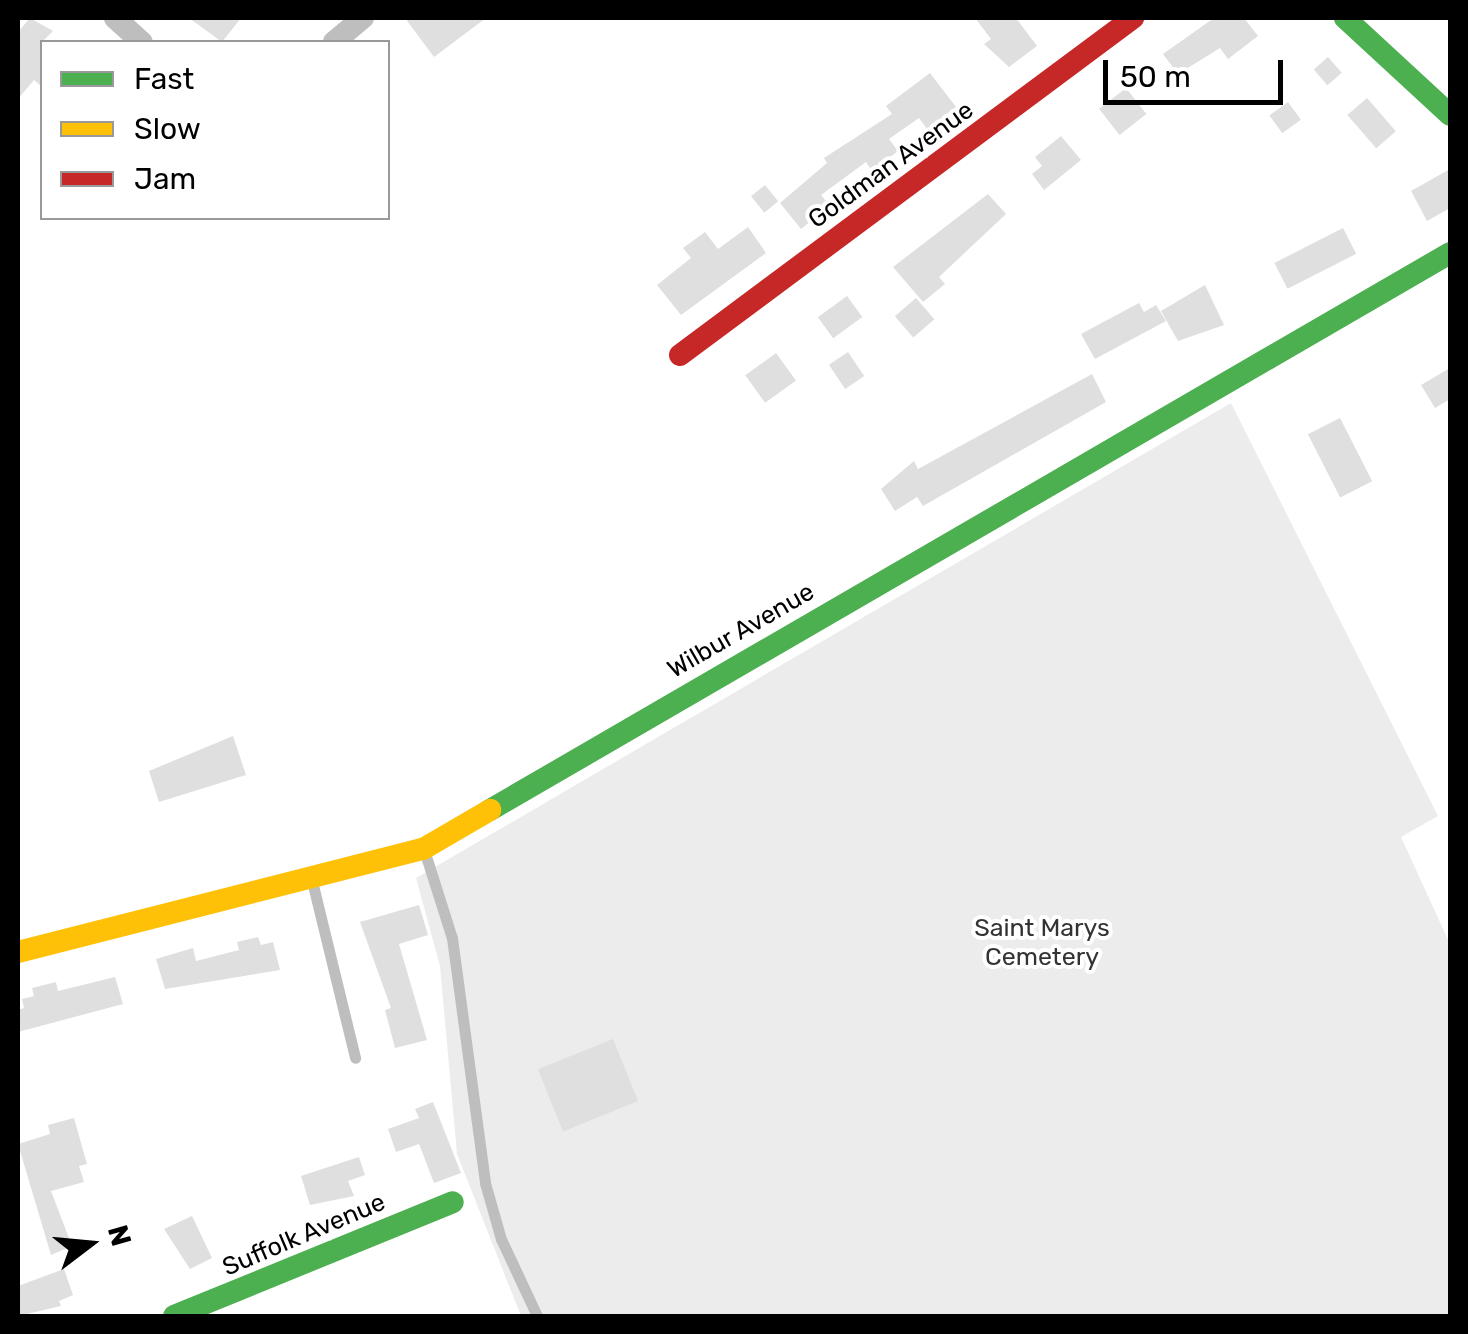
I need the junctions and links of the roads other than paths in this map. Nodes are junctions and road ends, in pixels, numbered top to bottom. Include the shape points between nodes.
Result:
1 (115, 18) edge
2 (363, 18) edge
3 (1133, 18) edge
4 (1345, 18) edge
5 (140, 40) edge
6 (336, 40) edge
7 (1450, 115) edge
8 (1450, 253) edge
9 (680, 355) dead end
10 (424, 849) junction
11 (312, 881) junction
12 (18, 952) edge
13 (355, 1058) dead end
14 (453, 1202) dead end
15 (214, 1310) edge
16 (174, 1316) edge
17 (537, 1316) edge

1 - 5 street
2 - 6 street
3 - 9 street, Goldman Avenue
4 - 7 street
8 - 10 street, Wilbur Avenue
10 - 11 street, Wilbur Avenue
10 - 17 lane via 452,938 485,1182 500,1239
11 - 12 street, Wilbur Avenue
11 - 13 lane
14 - 15 street, Suffolk Avenue
15 - 16 street, Suffolk Avenue

